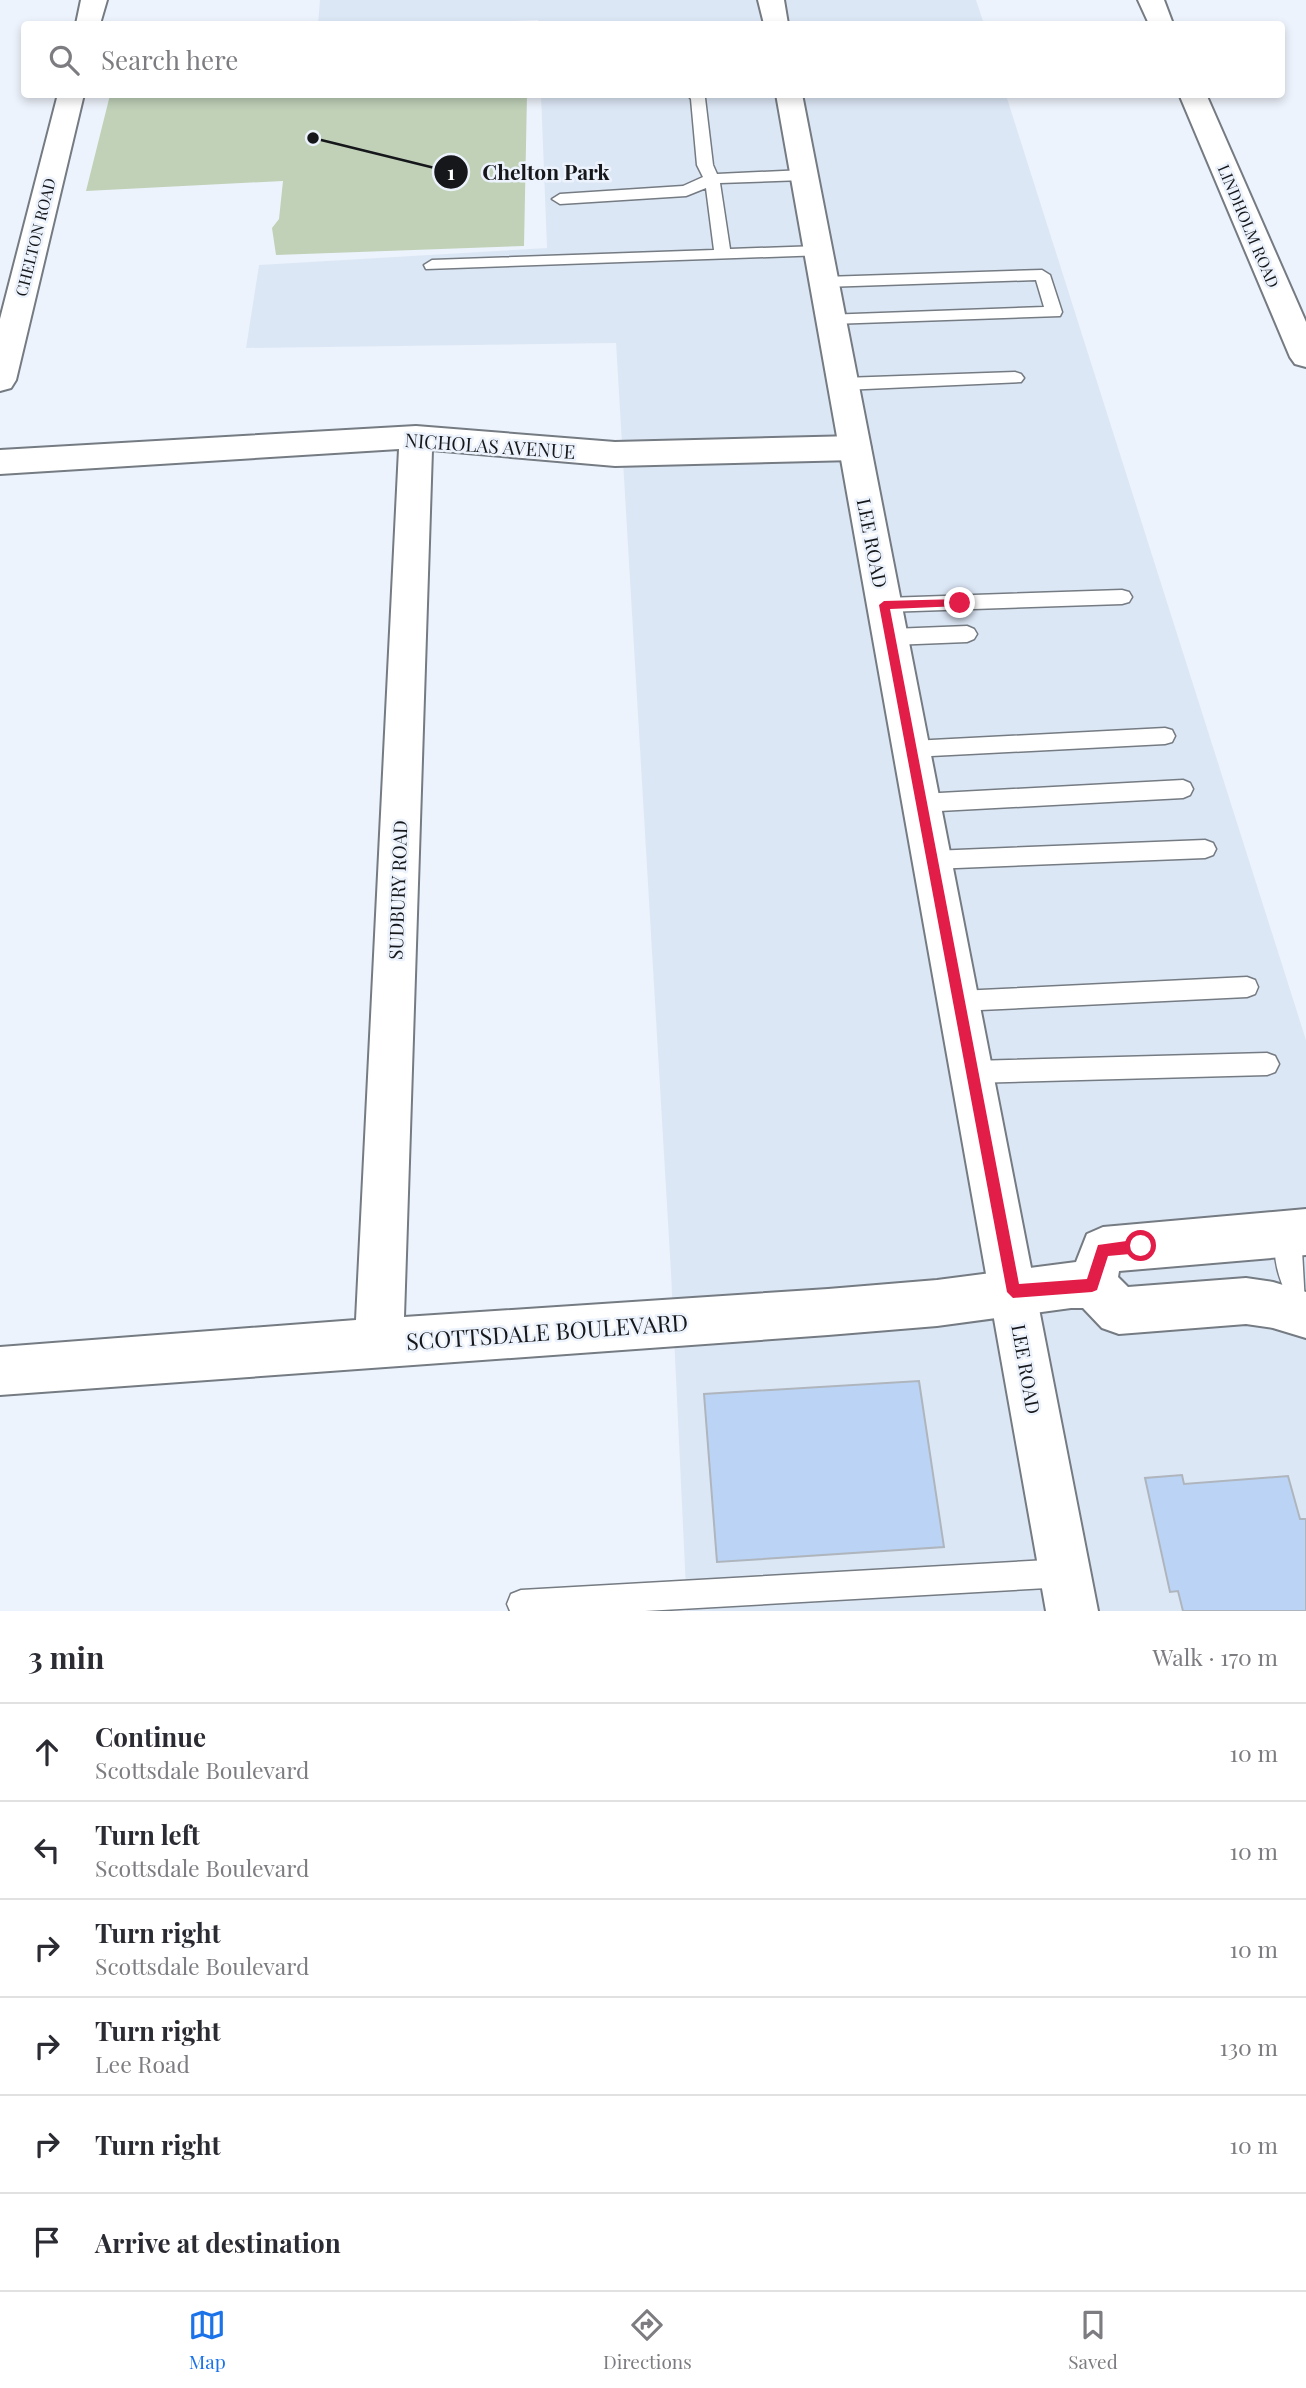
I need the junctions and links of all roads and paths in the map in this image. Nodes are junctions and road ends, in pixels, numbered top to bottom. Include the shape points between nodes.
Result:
1 (94, 0) edge
2 (771, 0) edge
3 (1151, 0) edge
4 (89, 21) edge
5 (775, 21) edge
6 (1160, 21) edge
7 (70, 98) edge
8 (698, 98) edge
9 (790, 98) edge
10 (1194, 98) edge
11 (804, 175) junction
12 (712, 179) junction
13 (560, 199) dead end
14 (818, 251) junction
15 (723, 254) junction
16 (432, 265) dead end
17 (824, 282) junction
18 (831, 319) junction
19 (1306, 357) edge
20 (1015, 378) dead end
21 (0, 380) edge
22 (843, 384) junction
23 (416, 438) junction
24 (855, 448) junction
25 (0, 462) edge
26 (1122, 597) dead end
27 (888, 621) junction
28 (967, 634) dead end
29 (1165, 736) dead end
30 (912, 750) junction
31 (1183, 789) dead end
32 (922, 803) junction
33 (1205, 849) dead end
34 (932, 860) junction
35 (1247, 987) dead end
36 (959, 1002) junction
37 (1267, 1064) dead end
38 (972, 1072) junction
39 (1298, 1232) edge
40 (1092, 1285) junction
41 (1013, 1292) junction
42 (1306, 1309) edge
43 (1306, 1315) edge
44 (379, 1342) junction
45 (0, 1371) edge
46 (1068, 1592) edge
47 (521, 1604) dead end

1 - 4 street
2 - 5 street
3 - 6 street
7 - 21 street, CHELTON ROAD
8 - 12 lane via 705,165
9 - 11 street, LEE ROAD
10 - 19 street, LINDHOLM ROAD
11 - 12 lane
11 - 14 street, LEE ROAD
12 - 13 lane via 686,191
12 - 15 lane
14 - 15 lane
14 - 17 street, LEE ROAD
15 - 16 lane
17 - 18 street, LEE ROAD
17 - 18 lane via 1042,275 1054,312
18 - 22 street, LEE ROAD
20 - 22 lane
22 - 24 street, LEE ROAD
23 - 24 street, NICHOLAS AVENUE via 615,454
23 - 25 street, NICHOLAS AVENUE
23 - 44 street, SUDBURY ROAD
24 - 27 street, LEE ROAD
26 - 27 lane
27 - 28 lane
27 - 30 street, LEE ROAD
29 - 30 lane
30 - 32 street, LEE ROAD
31 - 32 lane
32 - 34 street, LEE ROAD
33 - 34 lane
34 - 36 street, LEE ROAD
35 - 36 lane
36 - 38 street, LEE ROAD
37 - 38 lane
38 - 41 street, LEE ROAD
39 - 40 street via 1103,1250
39 - 42 lane via 1290,1273
40 - 41 street, SCOTTSDALE BOULEVARD
40 - 43 street via 1119,1311 1246,1301
41 - 44 street, SCOTTSDALE BOULEVARD via 841,1311
41 - 46 street, LEE ROAD
44 - 45 street, SCOTTSDALE BOULEVARD
46 - 47 lane

